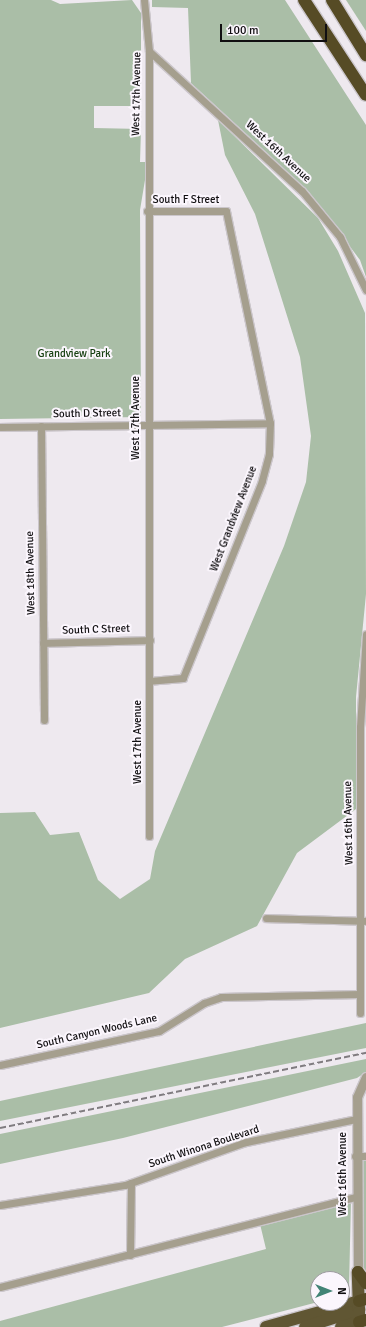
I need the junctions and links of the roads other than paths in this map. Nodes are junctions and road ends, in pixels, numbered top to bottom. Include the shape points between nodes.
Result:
1 (144, 0) edge
2 (304, 0) edge
3 (332, 0) edge
4 (149, 51) junction
5 (366, 55) edge
6 (366, 94) edge
7 (147, 211) junction
8 (226, 211) joint
9 (366, 290) edge
10 (270, 423) junction
11 (147, 424) junction
12 (40, 426) junction
13 (0, 427) edge
14 (366, 634) edge
15 (150, 640) junction
16 (43, 643) junction
17 (150, 681) junction
18 (44, 720) dead end
19 (149, 836) dead end
20 (266, 918) dead end
21 (364, 921) edge
22 (360, 994) junction
23 (360, 1013) dead end
24 (0, 1065) edge
25 (364, 1077) edge
26 (356, 1119) junction
27 (355, 1156) junction
28 (366, 1156) edge
29 (131, 1183) junction
30 (355, 1196) junction
31 (0, 1205) edge
32 (130, 1255) junction
33 (358, 1272) junction
34 (366, 1283) edge
35 (0, 1288) edge
36 (350, 1295) edge
37 (361, 1303) edge
38 (310, 1308) edge
39 (361, 1323) edge
40 (260, 1327) edge
41 (266, 1327) edge
42 (305, 1327) edge
43 (341, 1327) edge

1 - 4 street, West 17th Avenue
2 - 6 highway
3 - 5 highway
4 - 7 street, West 17th Avenue
4 - 9 street, West 16th Avenue via 302,191 340,237
7 - 8 street, South F Street
7 - 11 street, West 17th Avenue
8 - 10 street, West Grandview Avenue
10 - 11 street, South D Street
10 - 17 street, West Grandview Avenue via 269,454 262,481 183,678
11 - 12 street, South D Street
11 - 15 street, West 17th Avenue
12 - 13 street, South D Street
12 - 16 street, West 18th Avenue
14 - 21 street, West 16th Avenue via 360,727
15 - 16 street, South C Street
15 - 17 street, West 17th Avenue
16 - 18 street, West 18th Avenue
17 - 19 street, West 17th Avenue
20 - 21 street
21 - 22 street, West 16th Avenue
22 - 23 street, West 16th Avenue
22 - 24 street, South Canyon Woods Lane via 221,997 204,1003 159,1031
25 - 26 street, West 16th Avenue via 357,1097
26 - 27 street, West 16th Avenue
26 - 29 street, South Winona Boulevard via 246,1142
27 - 28 street
27 - 30 street, West 16th Avenue
29 - 31 street, South Winona Boulevard
29 - 32 street
30 - 32 street
30 - 33 street, West 16th Avenue
32 - 35 street
33 - 34 highway
33 - 36 highway via 356,1292
33 - 37 highway
37 - 39 highway
37 - 41 highway
37 - 42 highway
38 - 40 highway via 273,1318
39 - 43 highway

